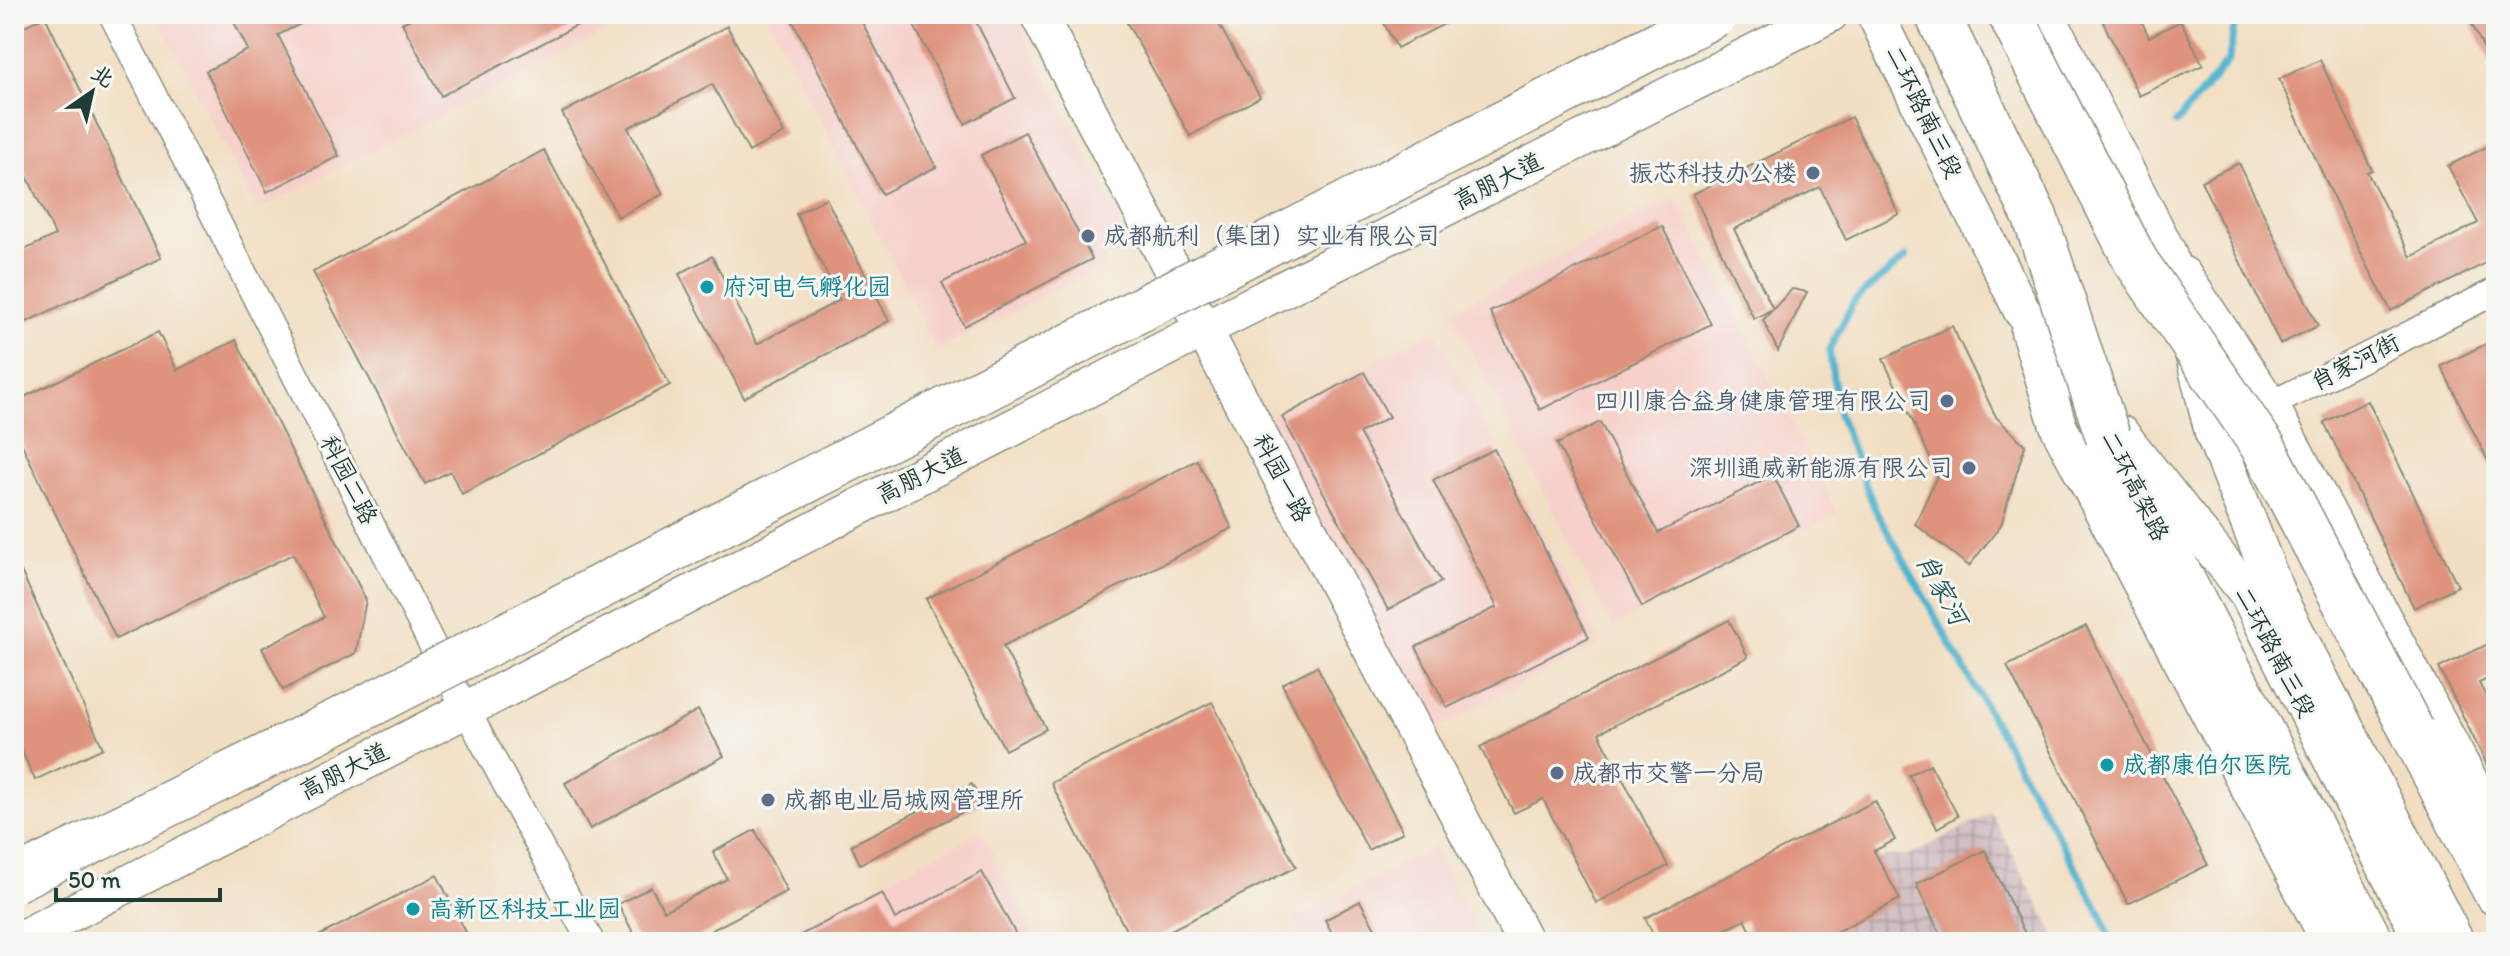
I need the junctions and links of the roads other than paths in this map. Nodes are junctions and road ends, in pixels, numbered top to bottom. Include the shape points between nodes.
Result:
1 (112, 14) edge
2 (1038, 14) edge
3 (1716, 14) edge
4 (1741, 14) edge
5 (1830, 14) edge
6 (1875, 14) edge
7 (1937, 14) edge
8 (2010, 14) edge
9 (2046, 14) edge
10 (2168, 253) junction
11 (2496, 291) edge
12 (2022, 311) junction
13 (1198, 316) junction
14 (2270, 405) junction
15 (2213, 432) junction
16 (459, 694) junction
17 (2329, 860) junction
18 (2400, 864) junction
19 (2493, 869) edge
20 (14, 880) edge
21 (14, 901) edge
22 (15, 942) edge
23 (591, 942) edge
24 (1525, 942) edge
25 (2330, 942) edge
26 (2344, 942) edge
27 (2371, 942) edge
28 (2423, 942) edge
29 (2456, 942) edge

1 - 16 street, 科园二路
2 - 13 main road, 科园一路
3 - 20 highway, bridge via 362,709
4 - 13 main road, 高朋大道
5 - 13 main road, 高朋大道
6 - 12 main road, 二环路南三段
7 - 17 highway, 二环高架路, bridge via 2035,217 2108,437
8 - 19 highway, bridge via 2135,260 2264,448
9 - 10 main road, 二环路南三段
10 - 14 main road
10 - 15 main road, 二环路南三段
11 - 14 street, 肖家河街
12 - 18 main road, 二环路南三段 via 2248,594
12 - 25 main road via 2059,428
13 - 16 main road, 高朋大道
13 - 24 main road, 科园一路
14 - 15 street, 肖家河街
14 - 19 main road
15 - 18 main road, 二环路南三段 via 2279,599
16 - 21 main road, 高朋大道
16 - 22 main road, 高朋大道
16 - 23 street, 科园二路
17 - 26 highway via 2328,913
17 - 27 highway, 二环高架路
18 - 28 main road, 二环路南三段
18 - 29 main road, 二环路南三段

